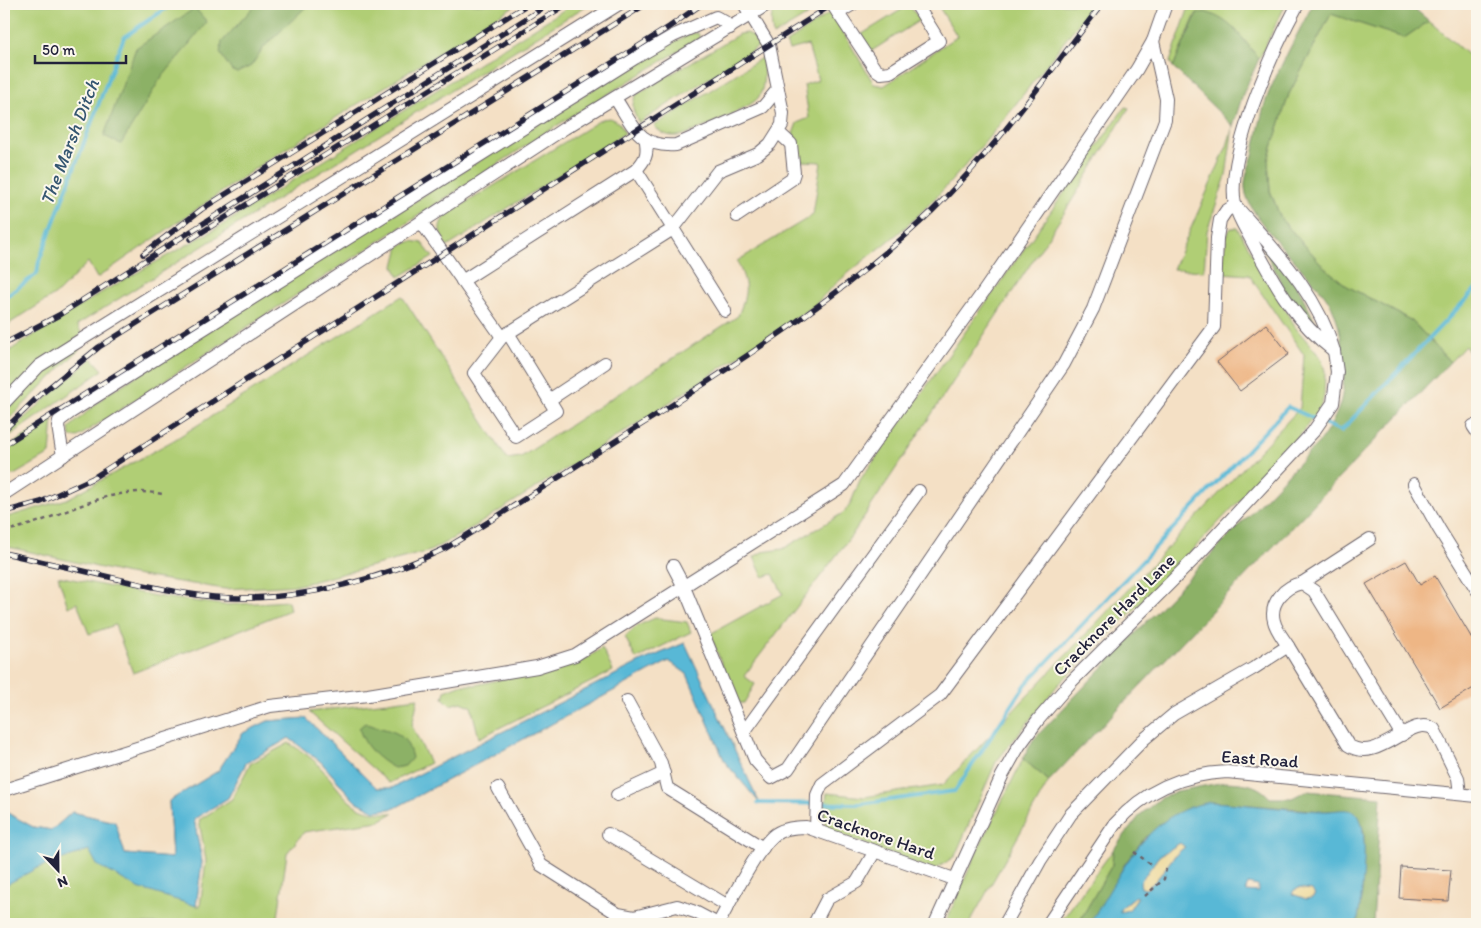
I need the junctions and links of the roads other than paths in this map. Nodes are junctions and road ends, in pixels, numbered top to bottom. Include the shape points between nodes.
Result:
1 (619, 4) edge
2 (768, 4) edge
3 (853, 4) edge
4 (916, 4) edge
5 (1166, 4) edge
6 (1298, 4) edge
7 (748, 9) edge
8 (835, 9) edge
9 (730, 28) junction
10 (1153, 40) junction
11 (778, 89) junction
12 (615, 98) junction
13 (778, 132) junction
14 (646, 142) junction
15 (636, 170) junction
16 (1235, 205) junction
17 (737, 216) dead end
18 (422, 222) junction
19 (673, 229) junction
20 (462, 281) junction
21 (725, 311) dead end
22 (505, 335) junction
23 (1334, 351) junction
24 (604, 363) dead end
25 (549, 400) junction
26 (4, 403) edge
27 (62, 456) junction
28 (1414, 484) dead end
29 (919, 491) dead end
30 (4, 493) edge
31 (1370, 539) dead end
32 (673, 566) dead end
33 (1302, 583) junction
34 (684, 586) junction
35 (1477, 590) edge
36 (1288, 646) junction
37 (627, 701) dead end
38 (744, 732) junction
39 (1402, 735) junction
40 (664, 773) junction
41 (498, 788) dead end
42 (4, 790) edge
43 (1460, 794) junction
44 (618, 795) dead end
45 (1477, 796) edge
46 (816, 830) junction
47 (608, 834) dead end
48 (764, 848) junction
49 (874, 851) junction
50 (954, 879) junction
51 (728, 906) junction
52 (718, 924) edge
53 (814, 924) edge
54 (935, 924) edge
55 (1006, 924) edge
56 (1048, 924) edge

1 - 26 lane via 39,366
2 - 7 lane
3 - 8 lane
4 - 8 lane via 939,41 890,72 881,73 875,70
5 - 10 lane
6 - 16 lane via 1272,54 1249,121 1237,165
7 - 9 lane
7 - 11 lane via 769,45
9 - 12 lane
9 - 27 lane via 716,17 635,58 71,412 59,421
10 - 34 lane via 1084,148 844,485
10 - 38 lane via 1166,99 1165,120 1093,309 1064,364 788,769 771,778 765,773 755,760
11 - 13 lane via 783,113
11 - 14 lane via 764,107 676,145
12 - 14 lane
12 - 18 lane
13 - 17 lane via 791,144 792,179
13 - 19 lane via 758,154 718,171
14 - 15 lane via 648,153
15 - 19 lane
15 - 20 lane
16 - 23 lane, Cracknore Hard Lane via 1304,285 1327,329
16 - 23 lane via 1288,306 1313,335
16 - 46 lane via 1226,210 1220,220 1214,327 940,695 822,784 817,795
18 - 20 lane
18 - 27 lane
19 - 21 lane
19 - 22 lane
20 - 22 lane
22 - 25 lane
22 - 25 lane via 474,373 516,437 556,411
23 - 50 lane, Cracknore Hard Lane via 1336,388 1324,418 1268,481 1070,683 1038,720 1002,776
24 - 25 lane
27 - 30 lane
28 - 35 lane
29 - 38 lane
31 - 33 lane
32 - 34 lane
33 - 36 lane via 1286,589 1278,598 1273,614 1275,625
33 - 39 lane via 1314,591
34 - 38 lane
34 - 42 lane via 575,654 538,667 368,695 270,706
36 - 39 lane via 1348,745 1360,750 1374,748
36 - 55 lane via 1174,714 1144,740 1071,814 1040,861
37 - 40 lane
39 - 43 lane via 1418,726 1428,725 1434,729 1458,778
40 - 44 lane
40 - 48 lane via 667,788
41 - 52 lane via 541,865 618,914 634,917 677,906
43 - 45 lane, East Road
43 - 56 lane, East Road via 1227,772 1188,777 1167,784 1127,811
46 - 48 lane, Cracknore Hard via 789,828 774,835
46 - 49 lane, Cracknore Hard
47 - 51 lane
48 - 51 lane, Cracknore Hard
49 - 50 lane, Cracknore Hard
49 - 53 lane via 856,882 827,899
50 - 54 lane, Cracknore Hard Lane
51 - 52 lane, Cracknore Hard

